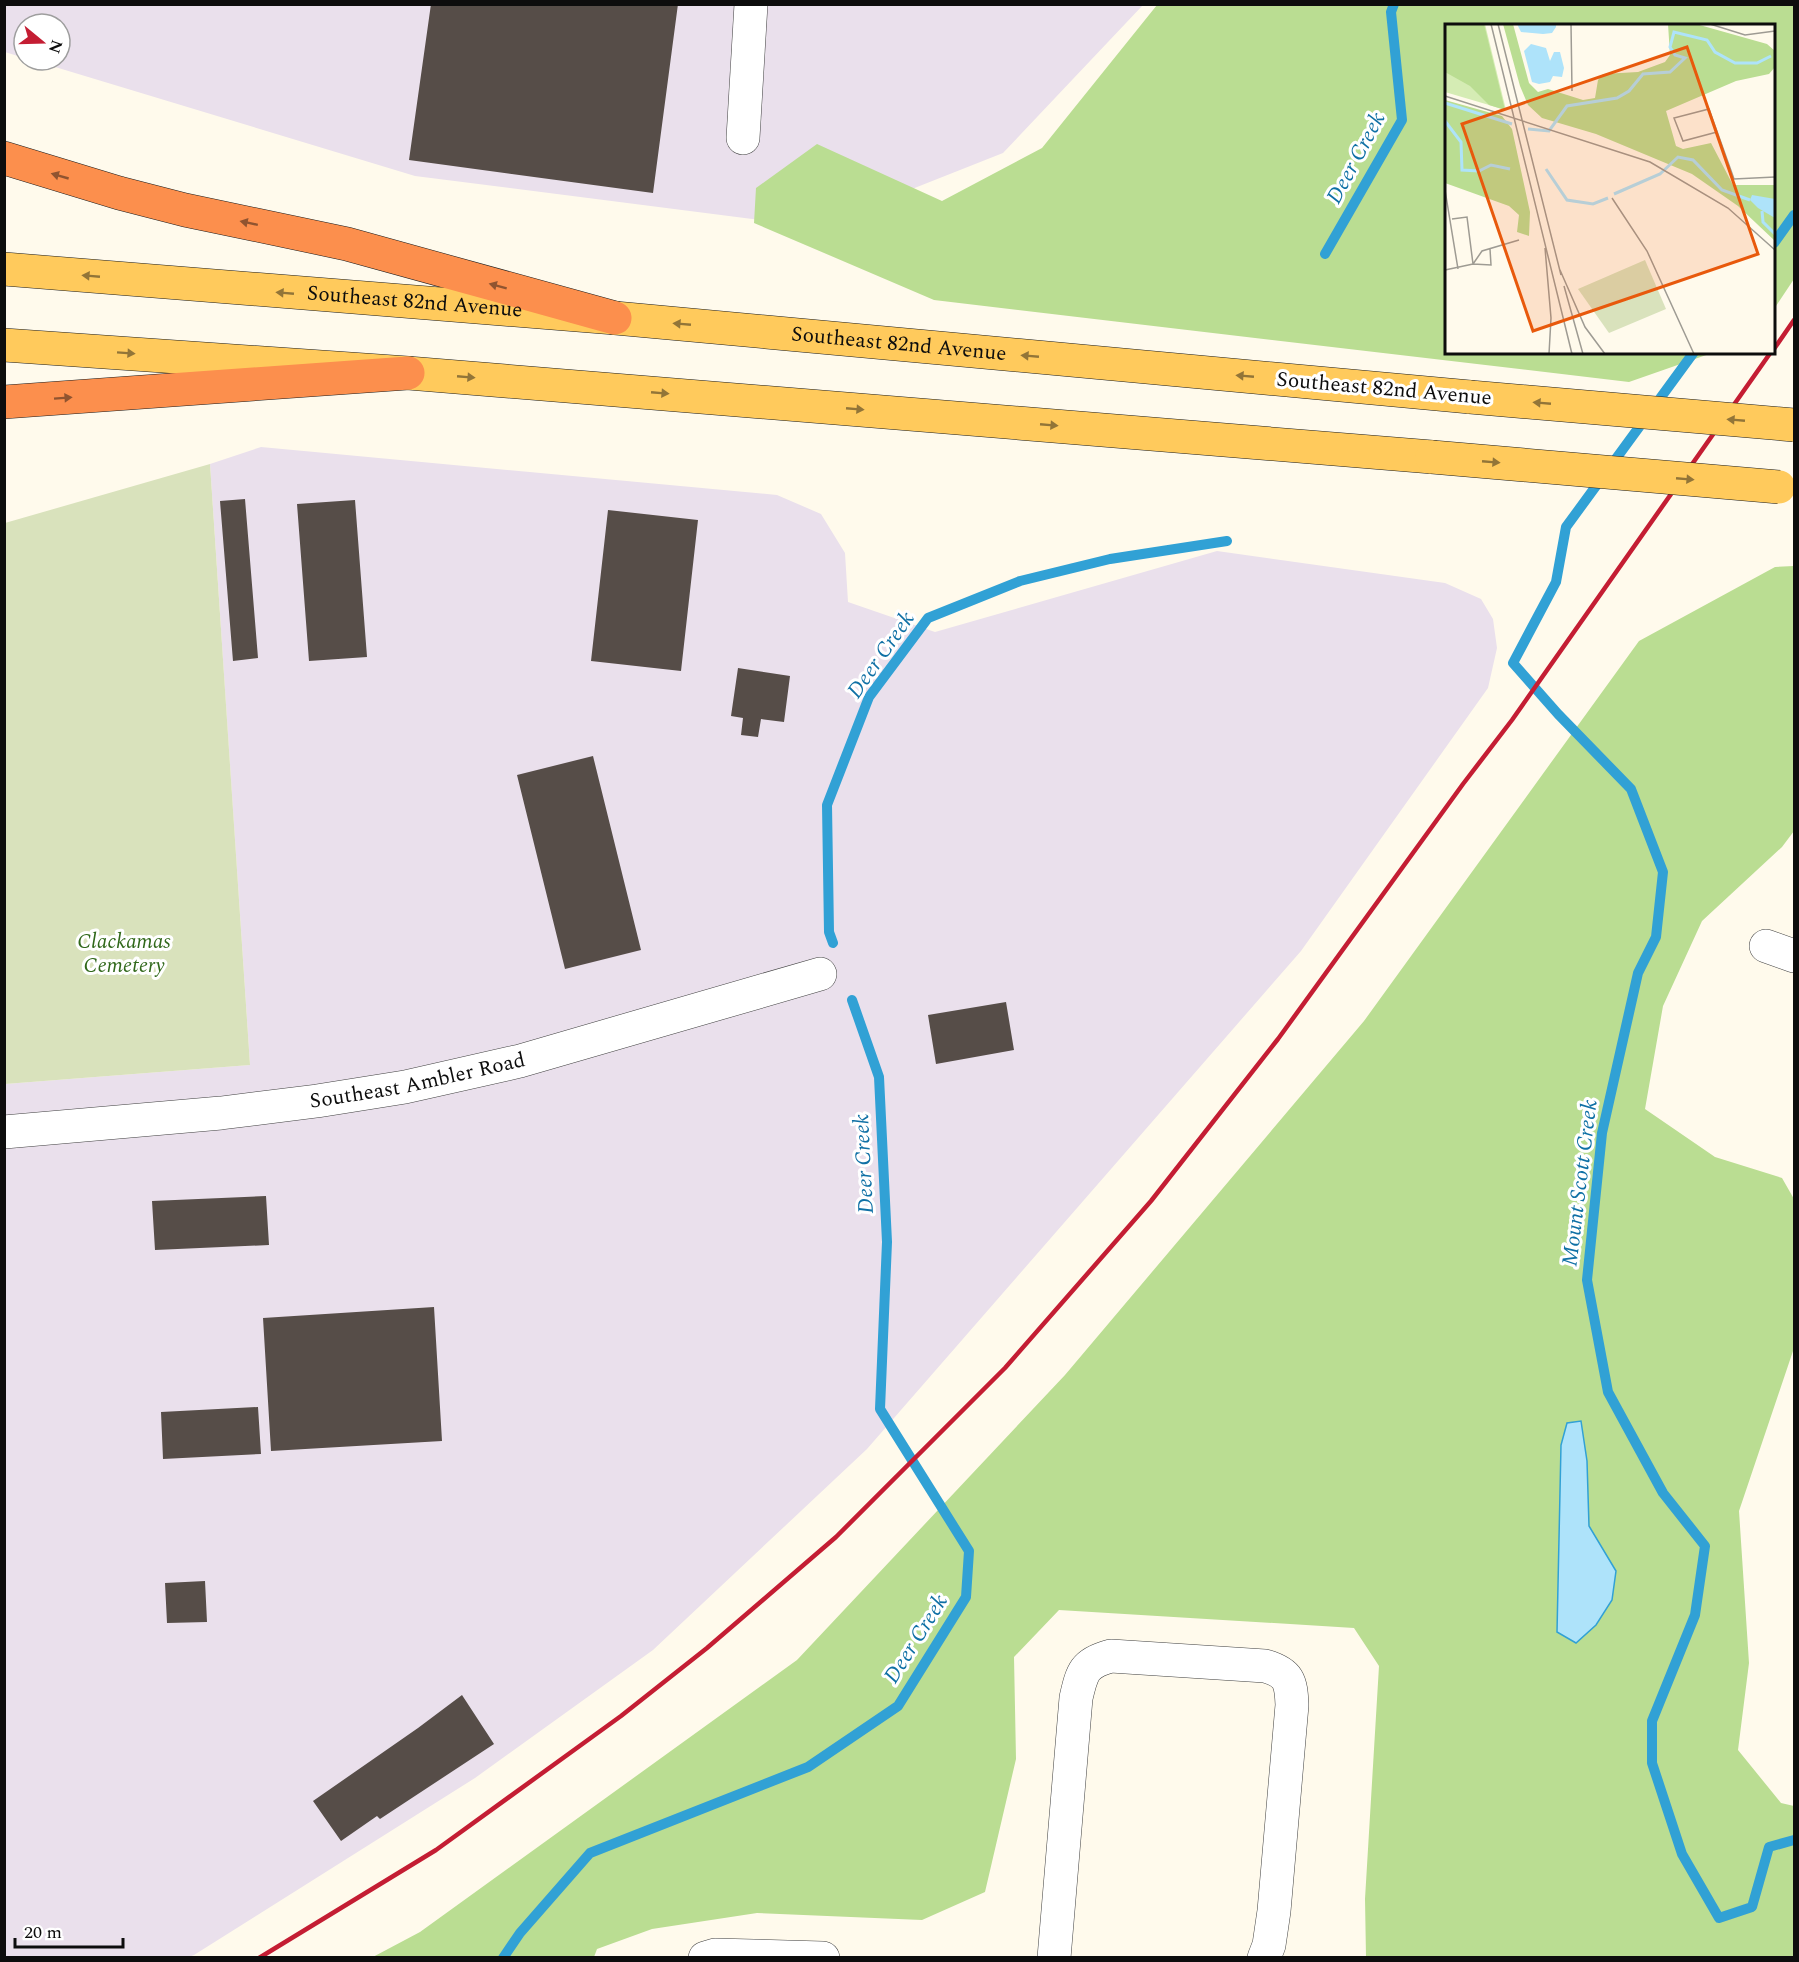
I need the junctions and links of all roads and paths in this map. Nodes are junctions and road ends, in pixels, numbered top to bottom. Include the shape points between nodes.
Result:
1 (751, 4) edge
2 (743, 138) dead end
3 (4, 158) edge
4 (4, 269) edge
5 (615, 318) junction
6 (4, 345) edge
7 (408, 373) junction
8 (4, 402) edge
9 (1794, 425) edge
10 (1787, 488) edge
11 (820, 974) dead end
12 (4, 1132) edge
13 (705, 1958) edge
14 (823, 1958) edge
15 (1054, 1958) edge
16 (1264, 1958) edge

1 - 2 street
5 -> 3 highway via 347,244 119,193
5 -> 4 main road, Southeast 82nd Avenue
9 -> 5 main road, Southeast 82nd Avenue, bridge
6 -> 7 main road
8 -> 7 highway
7 -> 10 main road, bridge
11 - 12 street, Southeast Ambler Road via 520,1061 405,1087 220,1113
13 - 14 street
15 - 16 street via 1076,1698 1082,1676 1094,1661 1111,1656 1265,1666 1280,1670 1292,1685 1274,1911

